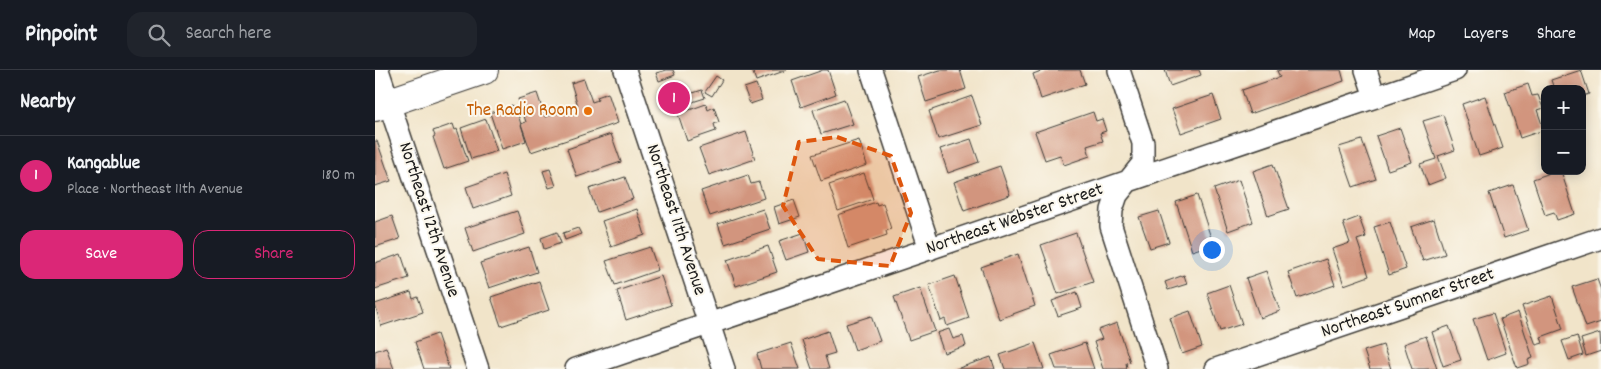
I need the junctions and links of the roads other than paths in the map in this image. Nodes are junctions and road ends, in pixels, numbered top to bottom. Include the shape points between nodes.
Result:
1 (378, 70) edge
2 (484, 70) edge
3 (625, 70) edge
4 (871, 70) edge
5 (1119, 70) edge
6 (1366, 70) edge
7 (1455, 70) edge
8 (1375, 98) junction
9 (382, 105) edge
10 (1130, 181) junction
11 (1601, 238) edge
12 (929, 249) junction
13 (709, 324) junction
14 (477, 369) edge
15 (576, 369) edge
16 (724, 369) edge
17 (1157, 369) edge
18 (1216, 369) edge

1 - 9 street, Northeast 12th Avenue
2 - 9 street
3 - 13 street, Northeast 11th Avenue
4 - 12 street
5 - 10 street via 1143,143 1143,163
6 - 8 street
7 - 8 street, Northeast Webster Street
8 - 10 street, Northeast Webster Street
9 - 14 street, Northeast 12th Avenue
10 - 12 street, Northeast Webster Street
10 - 17 street via 1117,195 1111,226
11 - 18 street, Northeast Sumner Street
12 - 13 street, Northeast Webster Street
13 - 15 street, Northeast Webster Street
13 - 16 street, Northeast 11th Avenue

